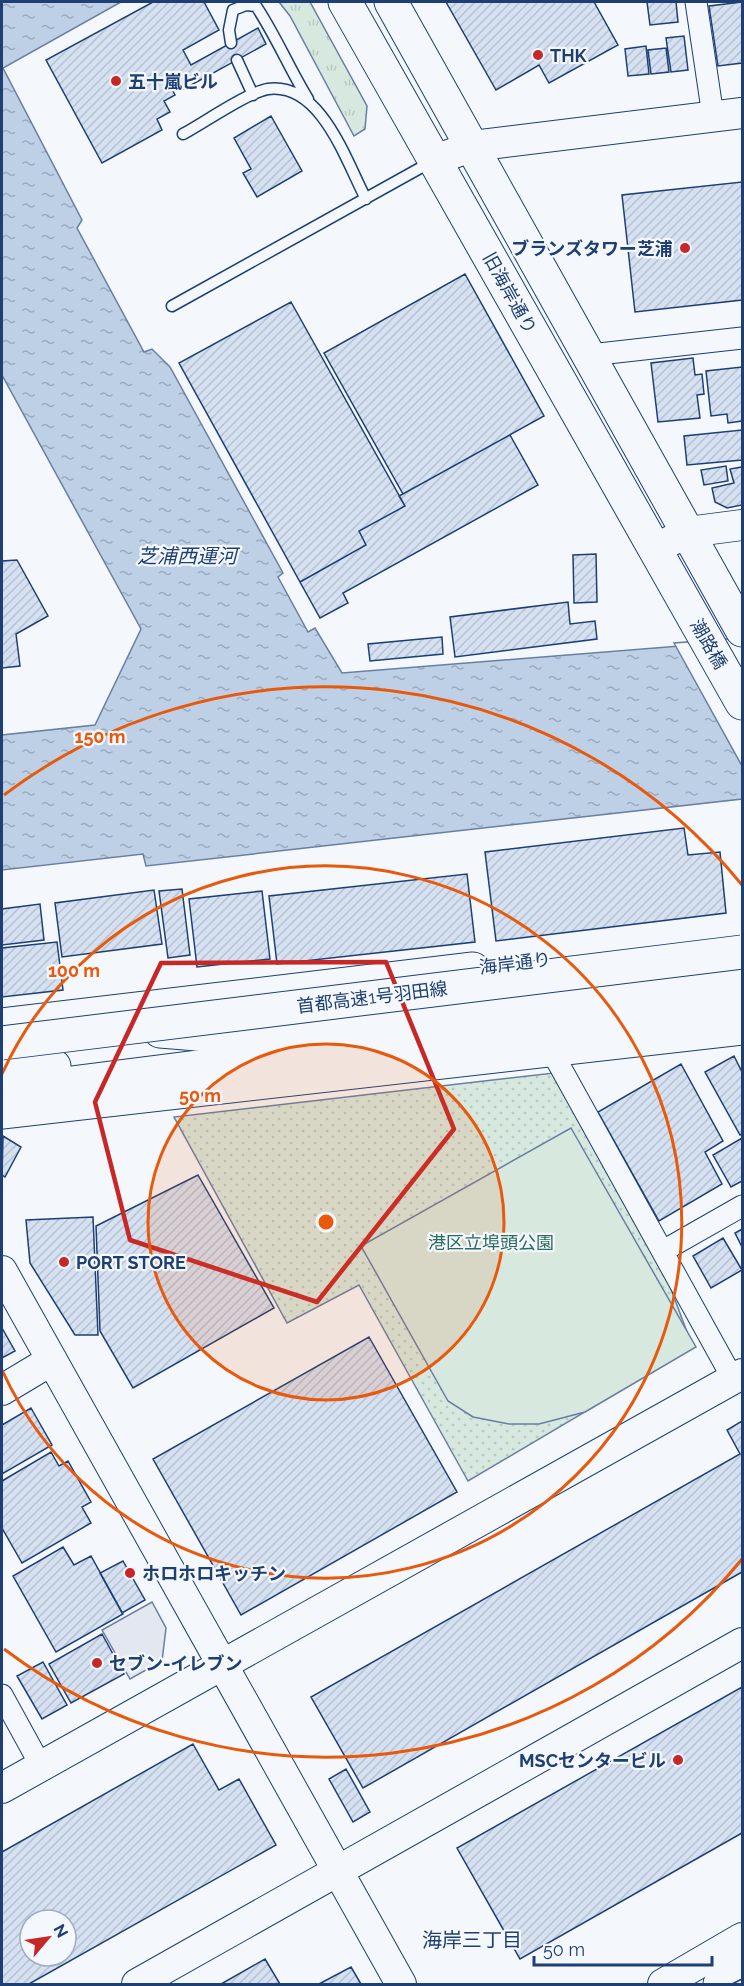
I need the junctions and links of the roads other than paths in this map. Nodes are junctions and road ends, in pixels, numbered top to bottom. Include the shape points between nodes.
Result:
1 (345, 2) edge
2 (391, 2) edge
3 (696, 2) edge
4 (231, 43) dead end
5 (237, 60) dead end
6 (253, 95) junction
7 (309, 100) junction
8 (742, 113) edge
9 (713, 116) junction
10 (183, 135) dead end
11 (473, 146) junction
12 (435, 160) junction
13 (366, 199) junction
14 (172, 306) dead end
15 (742, 338) edge
16 (590, 355) junction
17 (742, 525) edge
18 (688, 532) junction
19 (655, 549) junction
20 (675, 584) joint
21 (742, 630) edge
22 (742, 703) edge
23 (742, 936) edge
24 (742, 952) edge
25 (742, 980) edge
26 (742, 1009) edge
27 (39, 1021) junction
28 (2, 1025) edge
29 (742, 1028) edge
30 (2, 1043) edge
31 (552, 1052) junction
32 (292, 1055) junction
33 (2, 1068) edge
34 (2, 1092) edge
35 (2, 1112) edge
36 (742, 1206) edge
37 (663, 1251) junction
38 (2, 1271) edge
39 (52, 1360) junction
40 (738, 1376) edge
41 (2, 1390) edge
42 (742, 1643) edge
43 (224, 1665) junction
44 (2, 1695) edge
45 (41, 1766) junction
46 (2, 1788) edge
47 (338, 1871) junction
48 (742, 1938) edge
49 (742, 1963) edge
50 (742, 1972) edge
51 (136, 1984) edge
52 (401, 1984) edge
53 (663, 1984) edge
54 (704, 1984) edge
55 (720, 1984) edge

1 - 12 main road, 旧海岸通り
2 - 11 main road
3 - 9 street
4 - 7 lane via 233,10 256,6
5 - 6 lane
6 - 7 lane via 268,89
6 - 10 lane
7 - 13 lane via 321,114
8 - 9 street
9 - 11 street
11 - 12 street
11 - 16 main road
12 - 13 lane
12 - 19 main road, 旧海岸通り
13 - 14 lane
15 - 16 street
16 - 18 main road
17 - 18 street
18 - 19 street
18 - 21 main road, 潮路橋
19 - 20 main road, 旧海岸通り
20 - 22 main road, 潮路橋
23 - 27 main road, 海岸通り
24 - 30 main road, 首都高速1号羽田線, bridge
25 - 27 main road via 210,1035
26 - 32 main road
27 - 28 main road, 海岸通り
29 - 31 main road
31 - 35 main road
31 - 37 street
32 - 33 main road
32 - 34 main road
36 - 37 street
37 - 40 street
38 - 39 street
39 - 41 street
39 - 43 street
40 - 43 street
42 - 47 street
43 - 45 street
43 - 47 street
44 - 45 street
45 - 46 street
47 - 51 street
47 - 52 street
48 - 53 street
49 - 54 street
50 - 55 main road

